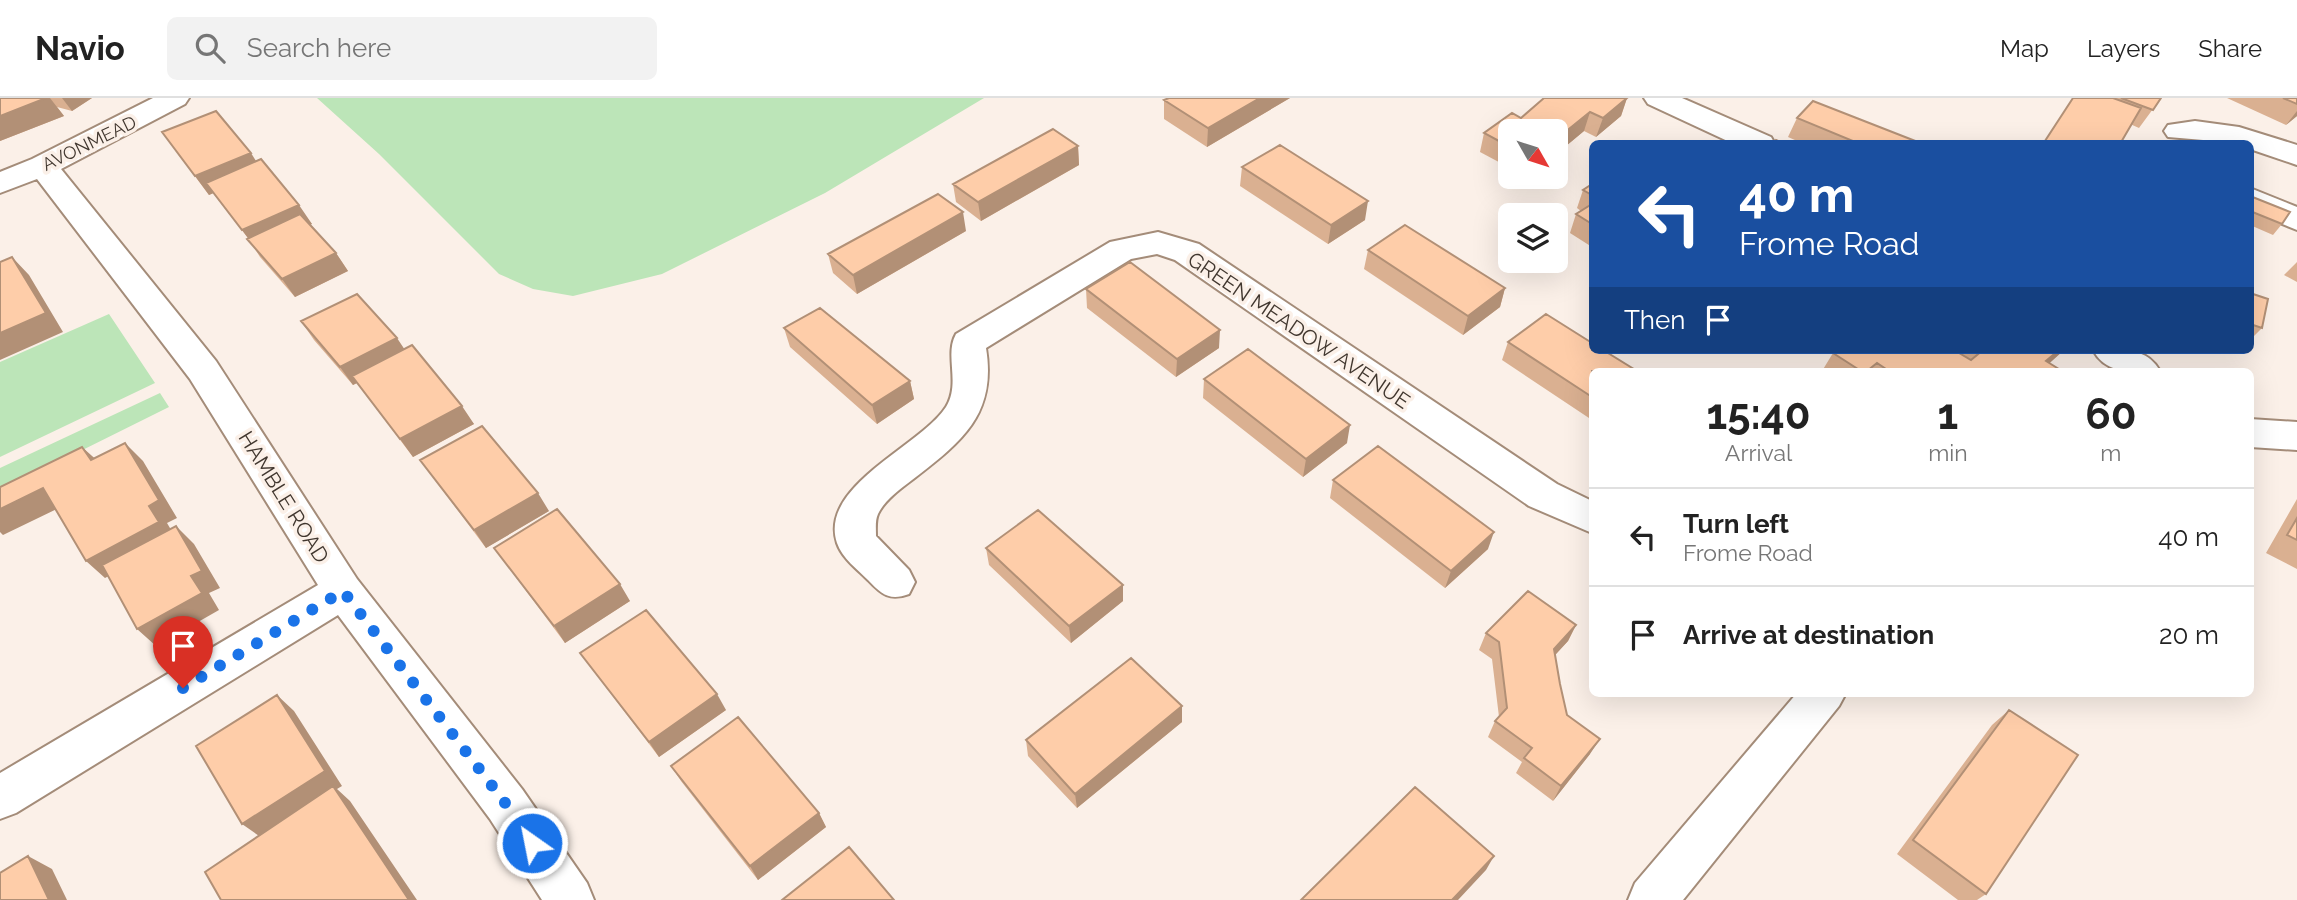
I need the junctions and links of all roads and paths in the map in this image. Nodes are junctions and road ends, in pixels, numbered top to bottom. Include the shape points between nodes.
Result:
1 (175, 98) edge
2 (1658, 98) edge
3 (2179, 131) dead end
4 (1713, 136) edge
5 (1736, 140) edge
6 (2252, 140) edge
7 (2254, 141) edge
8 (2297, 156) edge
9 (43, 166) junction
10 (0, 183) edge
11 (2254, 200) edge
12 (2297, 220) edge
13 (2116, 354) edge
14 (2137, 368) edge
15 (2254, 433) edge
16 (2297, 436) edge
17 (1589, 517) edge
18 (895, 582) dead end
19 (343, 591) junction
20 (1821, 697) edge
21 (0, 798) edge
22 (570, 900) edge
23 (1652, 900) edge

1 - 9 street, AVONMEAD
2 - 4 street
3 - 6 street via 2227,131
4 - 5 street
7 - 8 street
9 - 10 street, AVONMEAD
9 - 19 street, HAMBLE ROAD via 203,370
11 - 12 street
13 - 14 street
15 - 16 street
17 - 18 street, GREEN MEADOW AVENUE via 1543,495 1187,252 1158,243 1122,250 968,343 972,377 964,410 858,510 856,541
19 - 21 street
19 - 22 street, HAMBLE ROAD via 506,804
20 - 23 street

